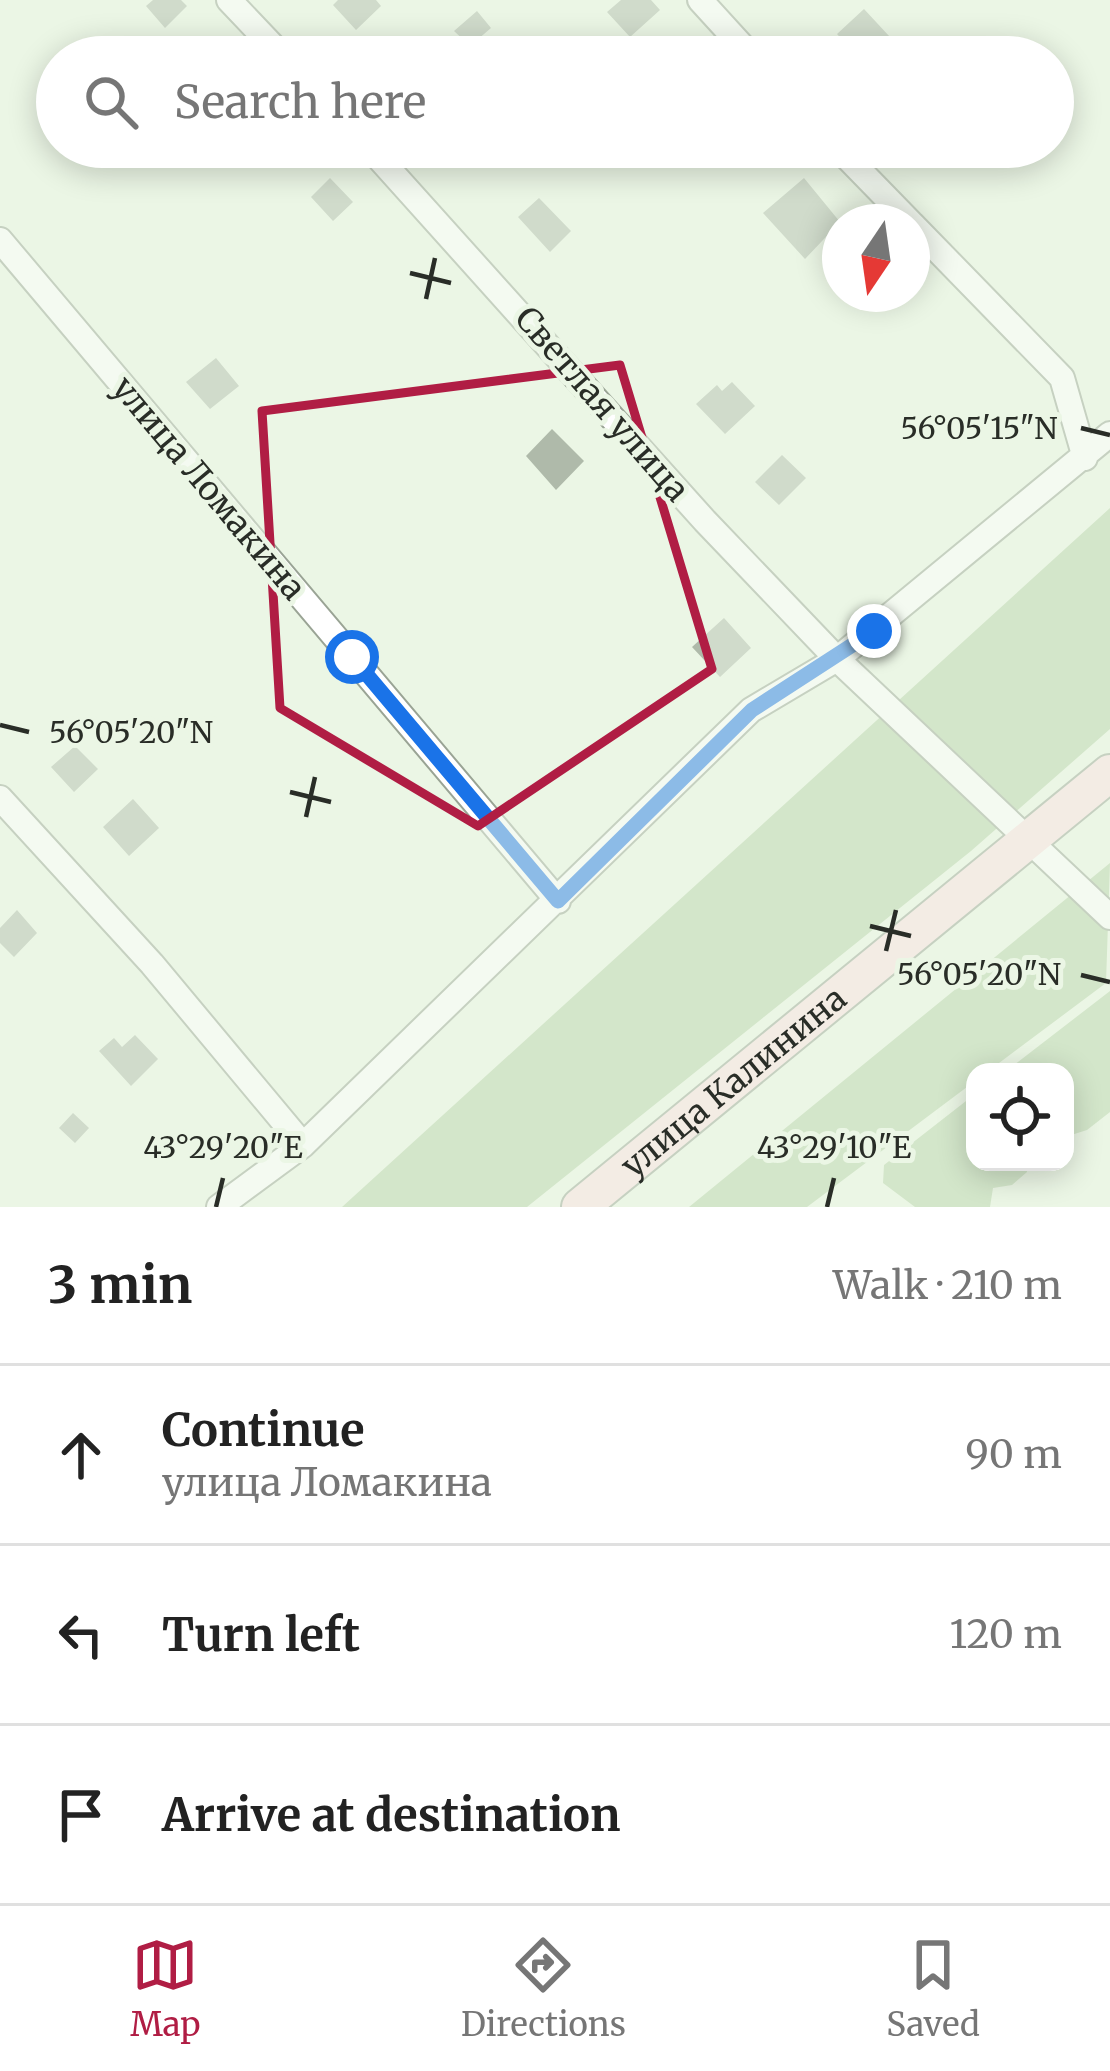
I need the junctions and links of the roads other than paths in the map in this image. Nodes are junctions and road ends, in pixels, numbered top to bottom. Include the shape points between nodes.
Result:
1 (229, 0) edge
2 (700, 0) edge
3 (263, 36) edge
4 (733, 36) edge
5 (388, 168) edge
6 (857, 168) edge
7 (892, 204) edge
8 (0, 240) edge
9 (930, 243) edge
10 (1110, 434) edge
11 (1085, 458) junction
12 (838, 659) junction
13 (1110, 773) edge
14 (0, 798) edge
15 (1031, 840) junction
16 (558, 901) junction
17 (1110, 917) edge
18 (303, 1145) junction
19 (219, 1207) edge
20 (580, 1207) edge

1 - 3 street
2 - 4 street
5 - 12 street, Светлая улица
6 - 7 street
8 - 16 street, улица Ломакина
9 - 11 street via 1062,378
10 - 11 street
11 - 12 street
12 - 15 street, Светлая улица
12 - 16 street via 752,710
13 - 15 main road, улица Калинина
14 - 18 street
15 - 17 street, Светлая улица
15 - 20 main road, улица Калинина
16 - 18 street
18 - 19 street

